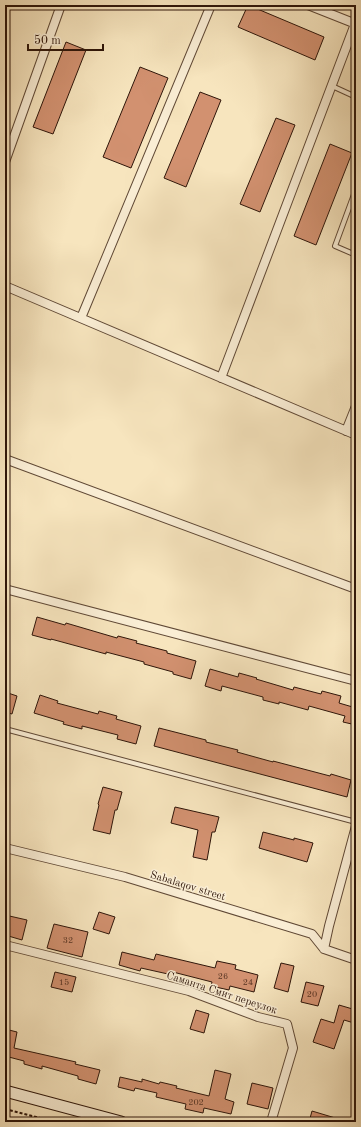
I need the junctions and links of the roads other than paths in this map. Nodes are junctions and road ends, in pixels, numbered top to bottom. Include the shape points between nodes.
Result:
1 (61, 5) edge
2 (211, 5) edge
3 (308, 5) edge
4 (355, 24) edge
5 (331, 86) junction
6 (356, 97) edge
7 (5, 162) edge
8 (356, 189) edge
9 (356, 254) edge
10 (5, 286) edge
11 (81, 318) junction
12 (221, 378) junction
13 (356, 406) edge
14 (346, 431) junction
15 (356, 435) edge
16 (5, 459) edge
17 (5, 589) edge
18 (356, 589) edge
19 (356, 680) edge
20 (5, 729) edge
21 (356, 822) edge
22 (356, 826) edge
23 (5, 848) edge
24 (5, 946) edge
25 (324, 949) junction
26 (356, 960) edge
27 (5, 1091) edge
28 (121, 1122) edge
29 (271, 1122) edge

1 - 7 street
2 - 11 street
3 - 4 street
4 - 5 street
5 - 6 lane
5 - 12 street
8 - 9 lane via 335,246
10 - 11 street
11 - 12 street
12 - 14 street
13 - 14 street
14 - 15 street
16 - 18 street
17 - 19 street
20 - 21 lane
22 - 25 street
23 - 25 street, Sabalaqov street via 124,877 312,934
24 - 29 street, Саманта Смит переулок via 189,991 258,1017 287,1024 292,1048
25 - 26 street
27 - 28 main road

